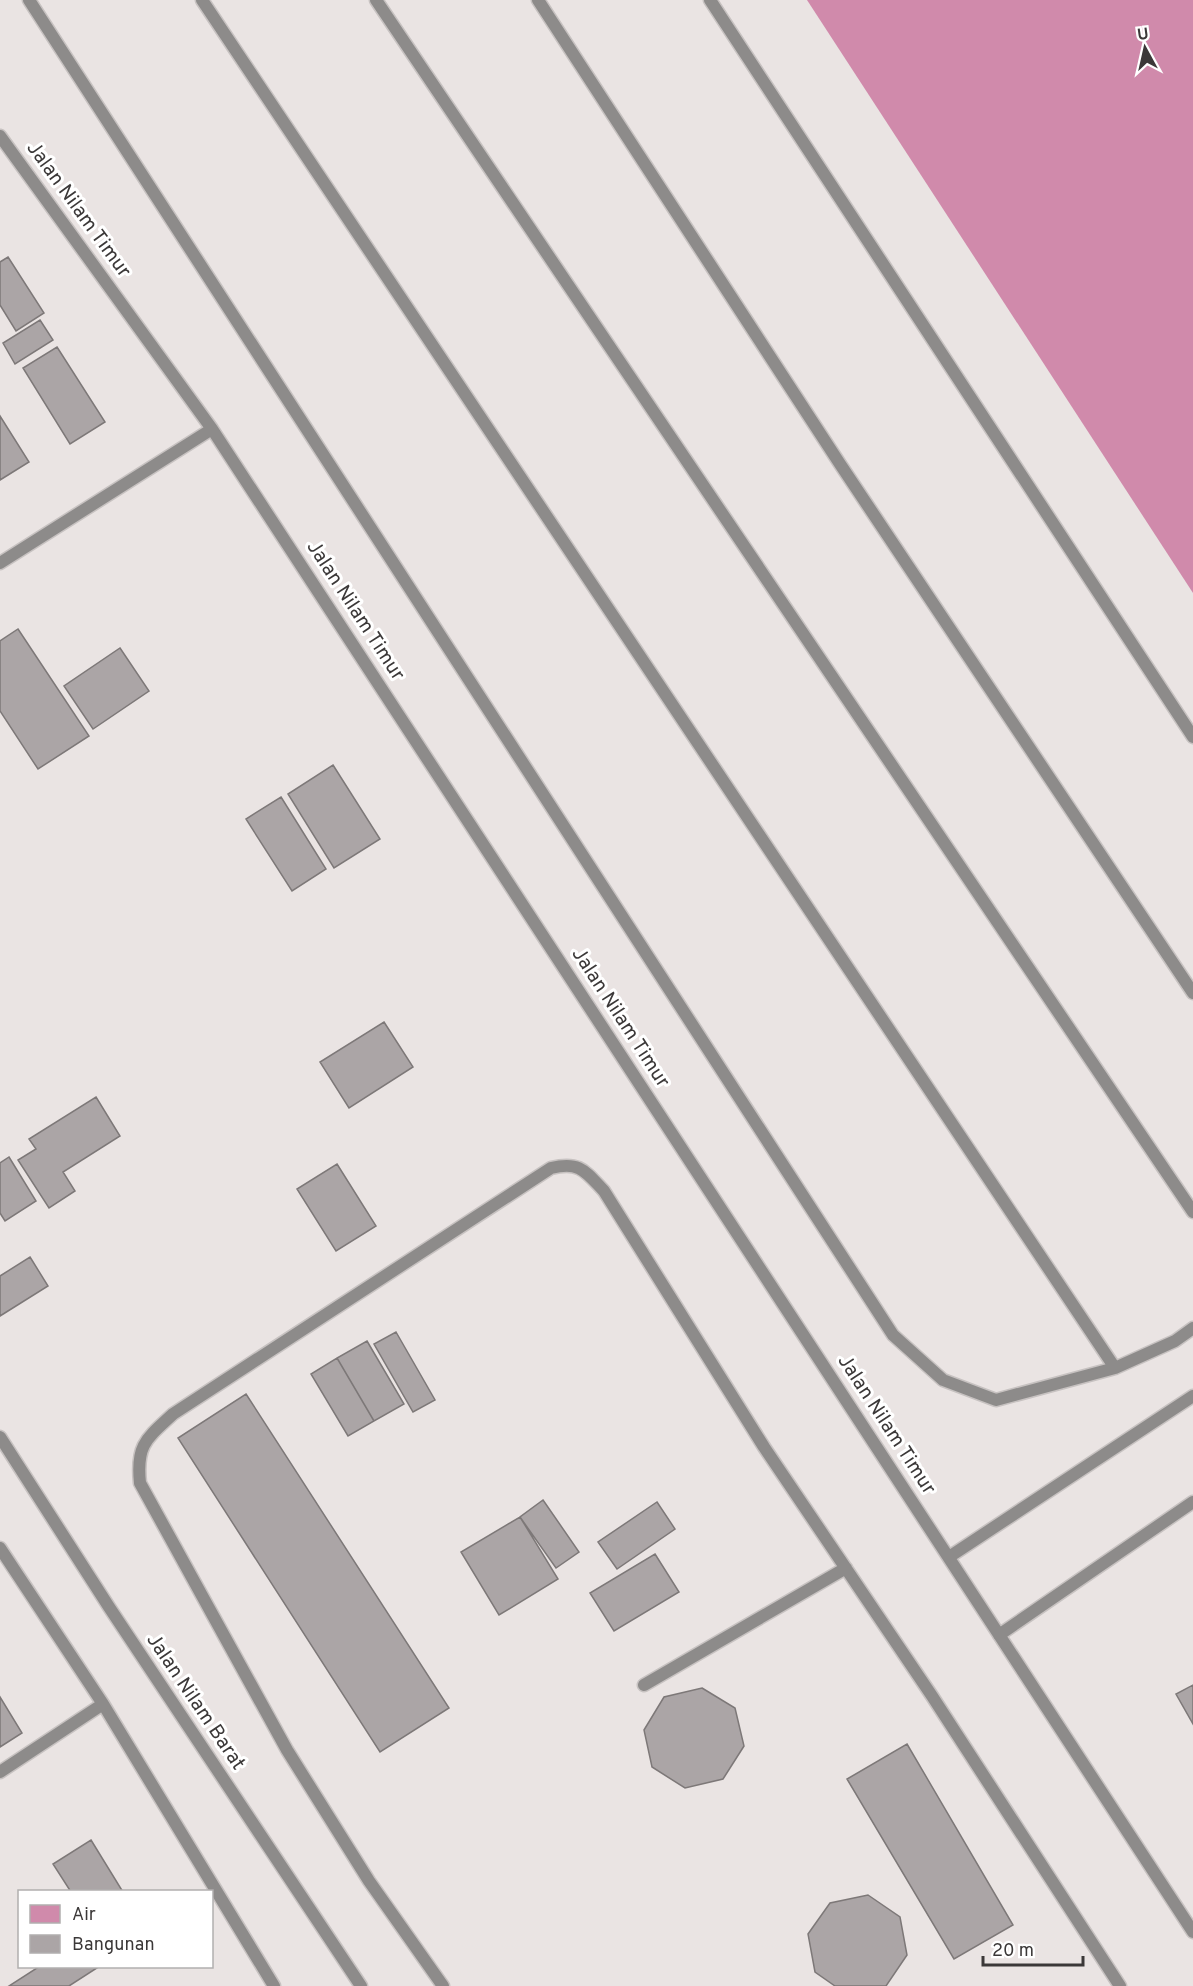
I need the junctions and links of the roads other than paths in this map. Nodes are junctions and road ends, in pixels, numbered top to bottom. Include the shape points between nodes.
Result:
1 (29, 0) edge
2 (202, 0) edge
3 (376, 0) edge
4 (538, 0) edge
5 (710, 0) edge
6 (0, 136) edge
7 (212, 429) junction
8 (0, 563) edge
9 (1193, 737) edge
10 (1193, 993) edge
11 (1193, 1212) edge
12 (1193, 1328) edge
13 (1115, 1368) junction
14 (1193, 1396) edge
15 (0, 1437) edge
16 (1193, 1502) edge
17 (0, 1548) edge
18 (949, 1557) junction
19 (846, 1568) junction
20 (999, 1635) junction
21 (644, 1685) dead end
22 (103, 1704) junction
23 (0, 1772) edge
24 (1193, 1932) edge
25 (274, 1986) edge
26 (361, 1986) edge
27 (443, 1986) edge
28 (1120, 1986) edge

1 - 13 lane via 893,1335 943,1380 996,1400
2 - 13 lane
3 - 11 lane
4 - 10 lane via 840,464
5 - 9 lane
6 - 7 lane, Jalan Nilam Timur
7 - 8 lane
7 - 18 lane, Jalan Nilam Timur
12 - 13 lane
14 - 18 lane
15 - 26 lane, Jalan Nilam Barat
16 - 20 lane
17 - 22 lane
18 - 20 lane, Jalan Nilam Timur
19 - 21 lane
19 - 27 lane via 764,1447 604,1191 585,1171 568,1164 551,1168 531,1181 173,1414 148,1437 138,1461 140,1483 287,1750 369,1881
19 - 28 lane
20 - 24 lane, Jalan Nilam Timur
22 - 23 lane
22 - 25 lane

